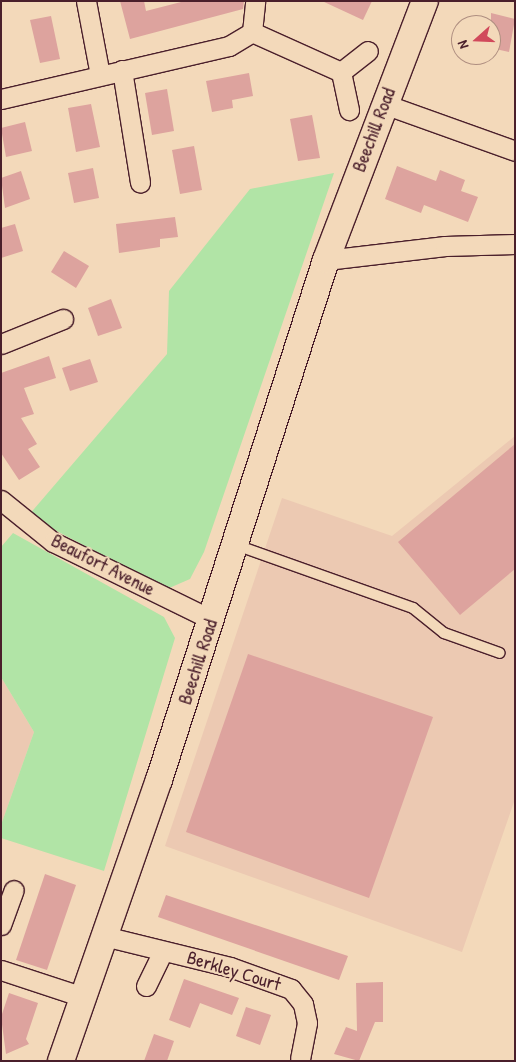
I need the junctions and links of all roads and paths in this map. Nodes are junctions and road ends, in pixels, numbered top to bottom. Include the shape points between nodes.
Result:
1 (86, 1) edge
2 (255, 1) edge
3 (425, 1) edge
4 (252, 32) junction
5 (368, 51) dead end
6 (122, 70) junction
7 (341, 72) junction
8 (100, 75) junction
9 (1, 99) edge
10 (384, 104) junction
11 (349, 110) dead end
12 (515, 151) edge
13 (140, 183) dead end
14 (515, 244) edge
15 (326, 260) junction
16 (63, 320) dead end
17 (1, 344) edge
18 (1, 500) edge
19 (236, 545) junction
20 (212, 620) junction
21 (500, 653) dead end
22 (14, 890) dead end
23 (1, 925) edge
24 (104, 936) junction
25 (163, 951) junction
26 (1, 970) edge
27 (146, 986) dead end
28 (83, 997) junction
29 (300, 1058) dead end
30 (61, 1061) edge

1 - 8 street
2 - 4 street
3 - 10 street, Beechill Road
4 - 6 street via 229,46
4 - 7 street
5 - 7 street
6 - 8 street
6 - 13 street
7 - 11 street
8 - 9 street
10 - 12 street
10 - 15 street, Beechill Road
14 - 15 street via 444,246
15 - 19 street, Beechill Road
16 - 17 street
18 - 20 street, Beaufort Avenue via 53,542
19 - 20 street, Beechill Road
19 - 21 lane via 413,608 444,633
20 - 24 street, Beechill Road
22 - 23 street
24 - 25 street, Berkley Court
24 - 28 street, Beechill Road
25 - 27 street
25 - 29 street, Berkley Court via 230,967 291,989 302,1004 307,1023
26 - 28 street
28 - 30 street, Beechill Road

